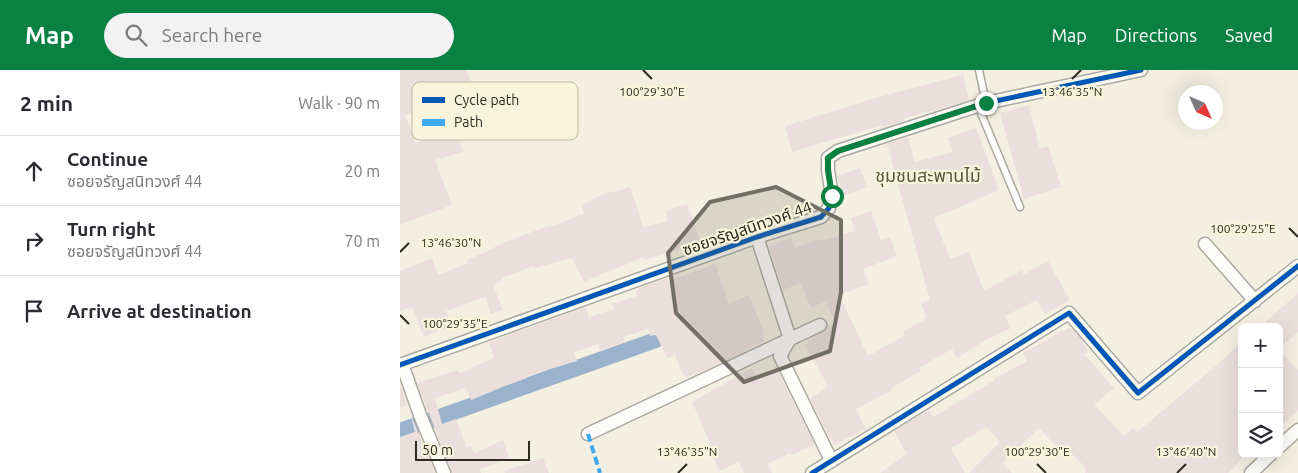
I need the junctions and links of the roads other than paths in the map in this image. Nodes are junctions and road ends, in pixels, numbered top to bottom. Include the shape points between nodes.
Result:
1 (979, 70) edge
2 (1141, 70) edge
3 (982, 104) junction
4 (1020, 207) dead end
5 (757, 237) junction
6 (1205, 244) dead end
7 (1298, 266) edge
8 (1255, 301) junction
9 (820, 325) dead end
10 (790, 339) junction
11 (401, 365) edge
12 (1298, 430) edge
13 (588, 434) dead end
14 (1283, 443) edge
15 (1267, 458) edge
16 (831, 460) junction
17 (444, 473) edge
18 (812, 473) edge
19 (1251, 473) edge

1 - 3 lane
2 - 3 street, ซอยจรัญสนิทวงศ์ 44
3 - 4 lane
3 - 5 street, ซอยจรัญสนิทวงศ์ 44 via 838,151 828,158 832,196 829,208 821,217
5 - 10 street
5 - 11 street, ซอยจรัญสนิทวงศ์ 44
6 - 8 street
7 - 8 street
8 - 16 street via 1138,393 1069,313
9 - 10 street
10 - 13 street
10 - 16 street via 780,356
11 - 17 street
12 - 14 street
15 - 19 street
16 - 18 street

